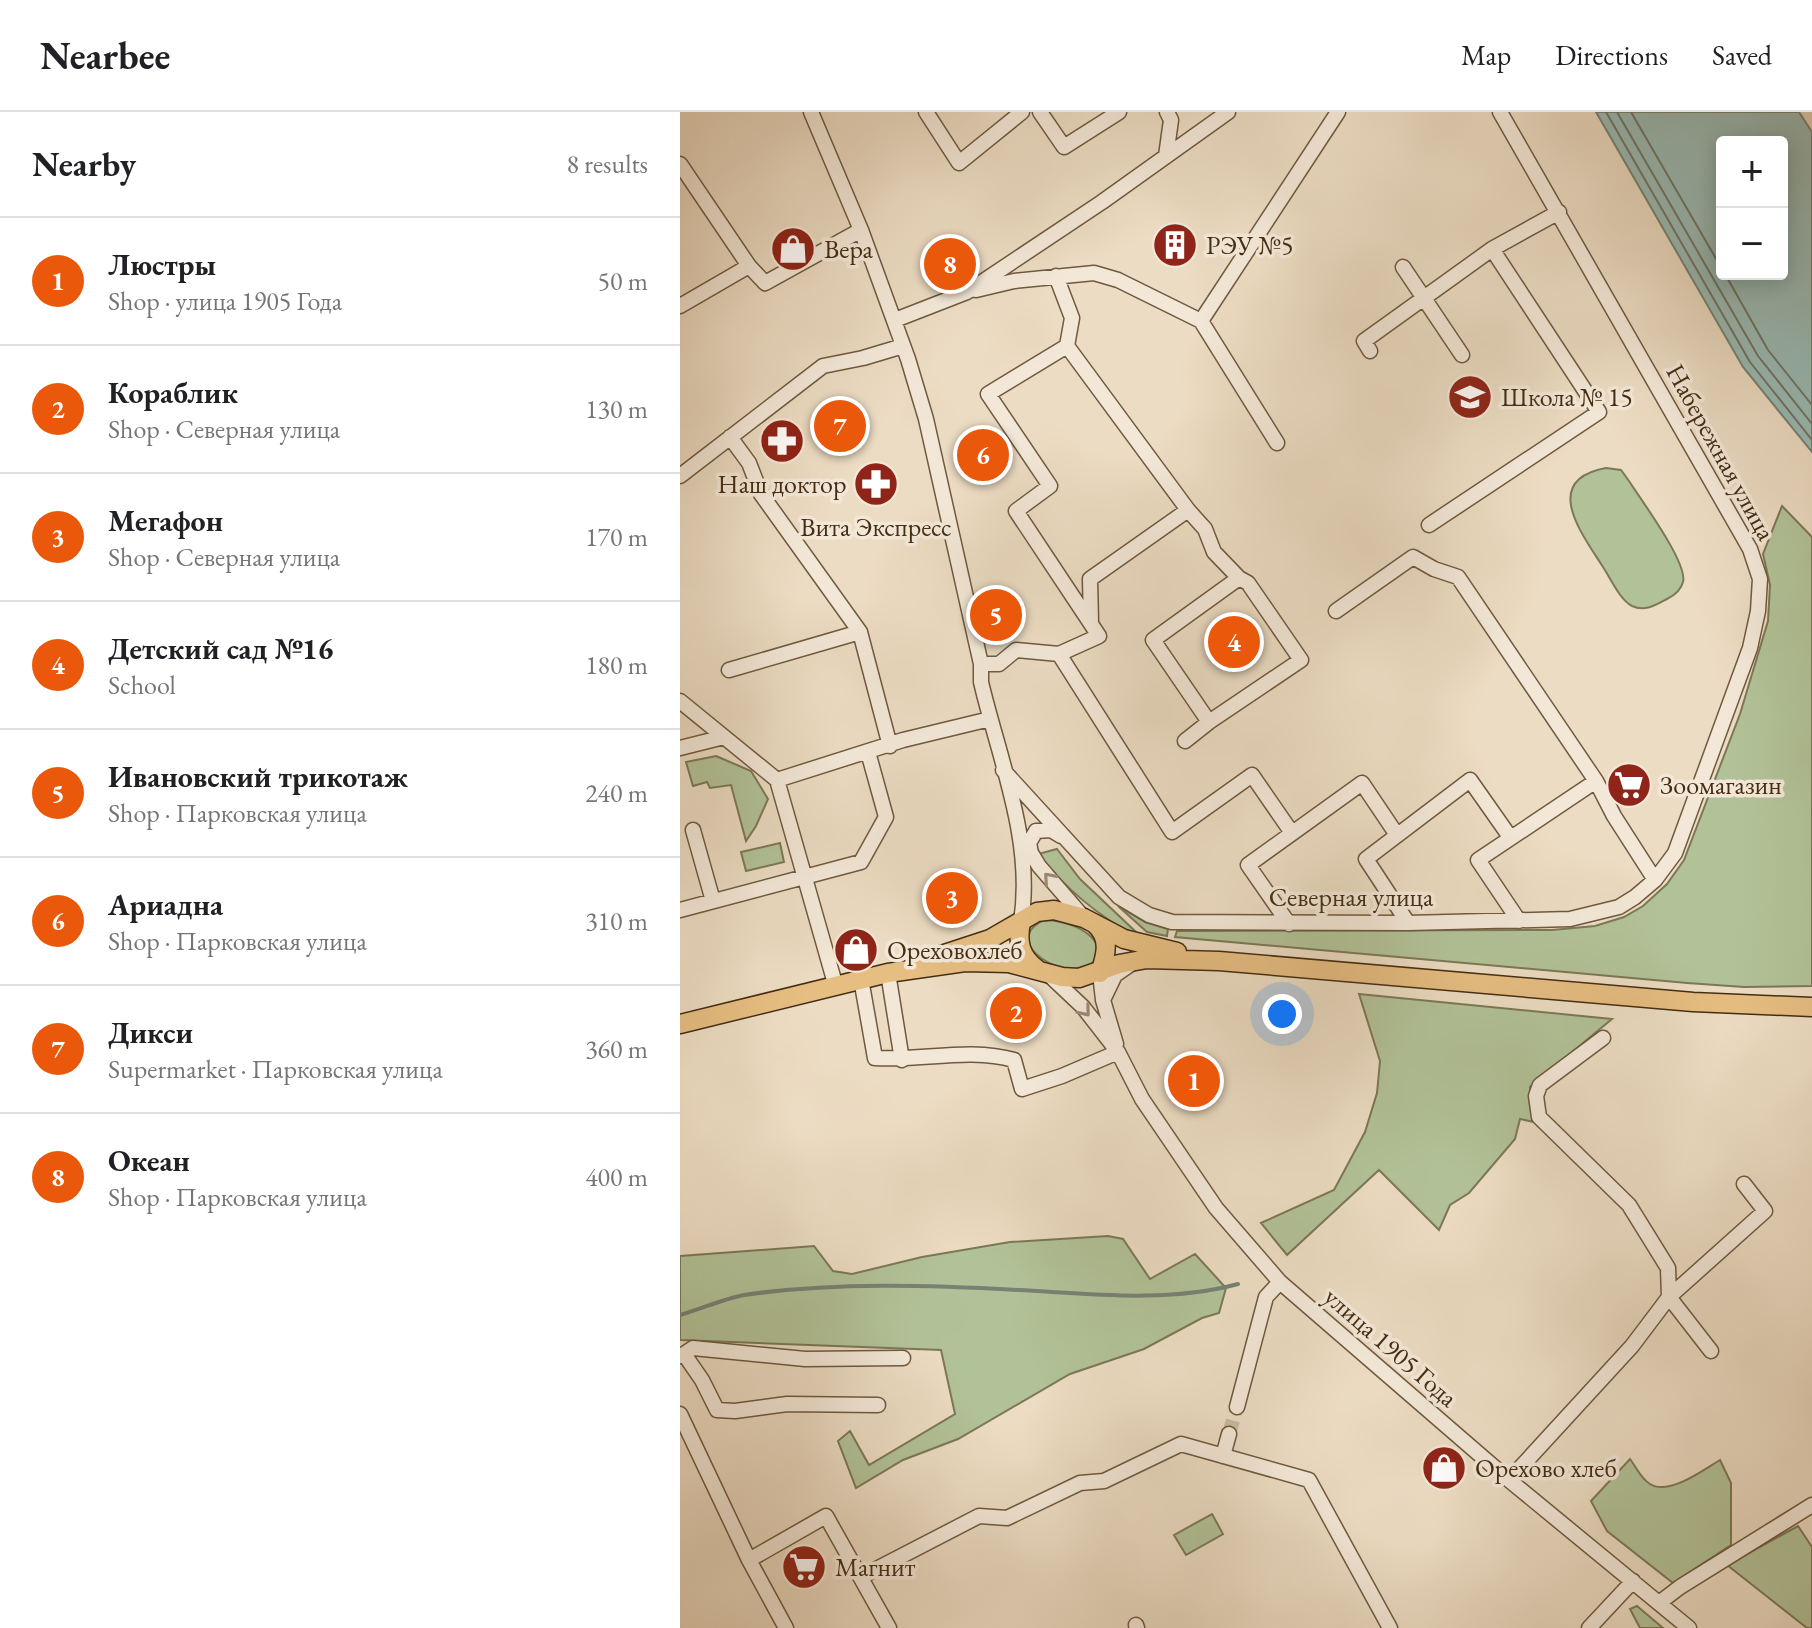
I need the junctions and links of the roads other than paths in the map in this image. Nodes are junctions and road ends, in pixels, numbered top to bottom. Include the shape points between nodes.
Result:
1 (811, 112) edge
2 (926, 112) edge
3 (1022, 112) edge
4 (1040, 112) edge
5 (1119, 112) edge
6 (1167, 112) edge
7 (1228, 112) edge
8 (1338, 112) edge
9 (1500, 112) edge
10 (1166, 156) junction
11 (680, 164) edge
12 (1559, 212) junction
13 (861, 230) junction
14 (1492, 249) junction
15 (749, 266) junction
16 (1403, 267) dead end
17 (1056, 276) junction
18 (967, 292) junction
19 (1423, 298) junction
20 (680, 306) edge
21 (895, 320) junction
22 (1201, 321) junction
23 (903, 346) junction
24 (1067, 346) junction
25 (1370, 351) dead end
26 (1462, 355) dead end
27 (730, 437) junction
28 (1277, 443) dead end
29 (680, 476) edge
30 (1188, 510) junction
31 (1429, 525) dead end
32 (1239, 578) junction
33 (1336, 611) dead end
34 (1091, 624) junction
35 (860, 632) junction
36 (1059, 654) junction
37 (981, 664) junction
38 (729, 670) dead end
39 (680, 701) edge
40 (990, 719) junction
41 (1209, 722) junction
42 (724, 737) junction
43 (1185, 741) dead end
44 (890, 746) junction
45 (680, 748) edge
46 (868, 752) junction
47 (1003, 770) junction
48 (777, 780) junction
49 (1596, 781) junction
50 (693, 830) dead end
51 (1292, 833) junction
52 (1019, 834) junction
53 (1397, 835) junction
54 (1510, 837) junction
55 (1068, 841) junction
56 (1031, 853) junction
57 (804, 878) junction
58 (1655, 880) junction
59 (713, 901) junction
60 (680, 910) edge
61 (1088, 920) junction
62 (1519, 921) junction
63 (1021, 922) junction
64 (1408, 923) junction
65 (1289, 924) junction
66 (1219, 961) junction
67 (1135, 962) junction
68 (1042, 972) junction
69 (888, 973) junction
70 (1100, 973) junction
71 (861, 979) junction
72 (836, 987) junction
73 (1103, 1000) junction
74 (1812, 1007) edge
75 (680, 1024) edge
76 (1603, 1038) dead end
77 (1118, 1052) junction
78 (902, 1060) junction
79 (1744, 1184) dead end
80 (1280, 1282) junction
81 (1669, 1297) junction
82 (1711, 1351) dead end
83 (682, 1355) edge
84 (903, 1358) dead end
85 (878, 1405) dead end
86 (1237, 1407) tunnel mouth
87 (680, 1414) edge
88 (1229, 1434) tunnel mouth
89 (1223, 1456) junction
90 (1509, 1480) junction
91 (1812, 1505) edge
92 (749, 1560) junction
93 (861, 1577) junction
94 (1633, 1581) junction
95 (1659, 1603) junction
96 (1388, 1627) edge
97 (786, 1628) edge
98 (889, 1628) edge
99 (1589, 1628) edge
100 (1689, 1628) edge

1 - 13 street
2 - 3 street via 959,163
4 - 5 street via 1064,147
6 - 10 street via 1171,120
7 - 10 street
8 - 22 street
9 - 12 street, Набережная улица
10 - 18 street
11 - 15 street
12 - 14 street
12 - 58 street, Набережная улица via 1750,549 1760,579 1756,623 1732,700 1675,853
13 - 15 street via 765,283
13 - 21 street
14 - 19 street
14 - 31 street via 1599,412
15 - 20 street
16 - 19 street
17 - 18 street
17 - 22 street via 1094,273 1118,280
17 - 24 street via 1072,318
18 - 21 street
19 - 25 street via 1364,341
19 - 26 street
21 - 23 street
22 - 28 street
23 - 27 street via 823,366
23 - 37 street via 926,419
24 - 30 street
24 - 34 street via 988,394 1050,486 1016,511
27 - 29 street
27 - 35 street via 749,463 761,494
30 - 32 street via 1205,529 1214,552
30 - 34 street via 1090,579
32 - 41 street via 1153,640
32 - 41 street via 1248,583 1301,660
33 - 49 street via 1413,557 1458,577
34 - 36 street via 1099,636
35 - 38 street
35 - 44 street
36 - 37 street via 1016,650 999,664
36 - 51 street via 1172,832 1252,775
37 - 40 street
39 - 42 street
40 - 44 street
40 - 47 street
41 - 43 street
42 - 45 street
42 - 48 street
44 - 46 street
46 - 48 street
46 - 57 street via 886,817 861,862
47 - 52 street
47 - 55 street, Северная улица
48 - 57 street
49 - 54 street
49 - 58 street
50 - 59 street
51 - 53 street via 1362,783
51 - 65 street via 1248,865
52 - 56 street
52 - 63 street via 1025,885
53 - 54 street via 1470,780
53 - 64 street via 1366,859
54 - 62 street via 1478,860
55 - 56 street via 1041,829 1029,843
55 - 65 street, Северная улица via 1119,897 1149,915 1172,922
61 -> 56 street
57 - 59 street
57 - 72 street
58 - 62 street, Северная улица via 1619,907 1570,919
59 - 60 street
61 - 63 main road via 1043,911
61 - 66 main road via 1124,939
61 - 70 main road via 1101,929 1106,944
62 - 64 street, Северная улица
63 - 68 main road via 1020,947 1027,962
63 - 69 main road via 990,939
64 - 65 street, Северная улица
66 - 67 main road
66 - 74 main road via 1693,1002
67 - 70 main road
67 - 73 street via 1115,975
68 - 69 main road via 990,961
68 - 70 main road via 1079,978
68 -> 77 street, улица 1905 Года via 1072,995
69 - 71 main road
69 - 78 street
70 - 73 street, улица 1905 Года
71 - 72 main road
71 - 78 street via 875,1058
72 - 75 main road
73 - 77 street, улица 1905 Года
76 - 81 street via 1540,1085 1539,1117 1629,1205 1668,1268
77 - 78 street via 1022,1089 1014,1060 991,1053
77 - 80 street, улица 1905 Года via 1142,1099 1216,1208
79 - 81 street via 1765,1211
80 - 86 street via 1266,1297
80 - 90 street, улица 1905 Года
81 - 82 street
81 - 90 street via 1632,1346
83 - 84 street via 693,1348 805,1359
83 - 85 street via 717,1410
87 - 92 street
88 - 89 street
89 - 93 street via 1181,1444 1007,1518 979,1516
89 - 96 street via 1309,1480
90 - 94 street, улица 1905 Года
91 - 95 street
92 - 93 street via 826,1516
92 - 97 street
93 - 98 street
94 - 95 street, улица 1905 Года
94 - 99 street
95 - 100 street, улица 1905 Года

